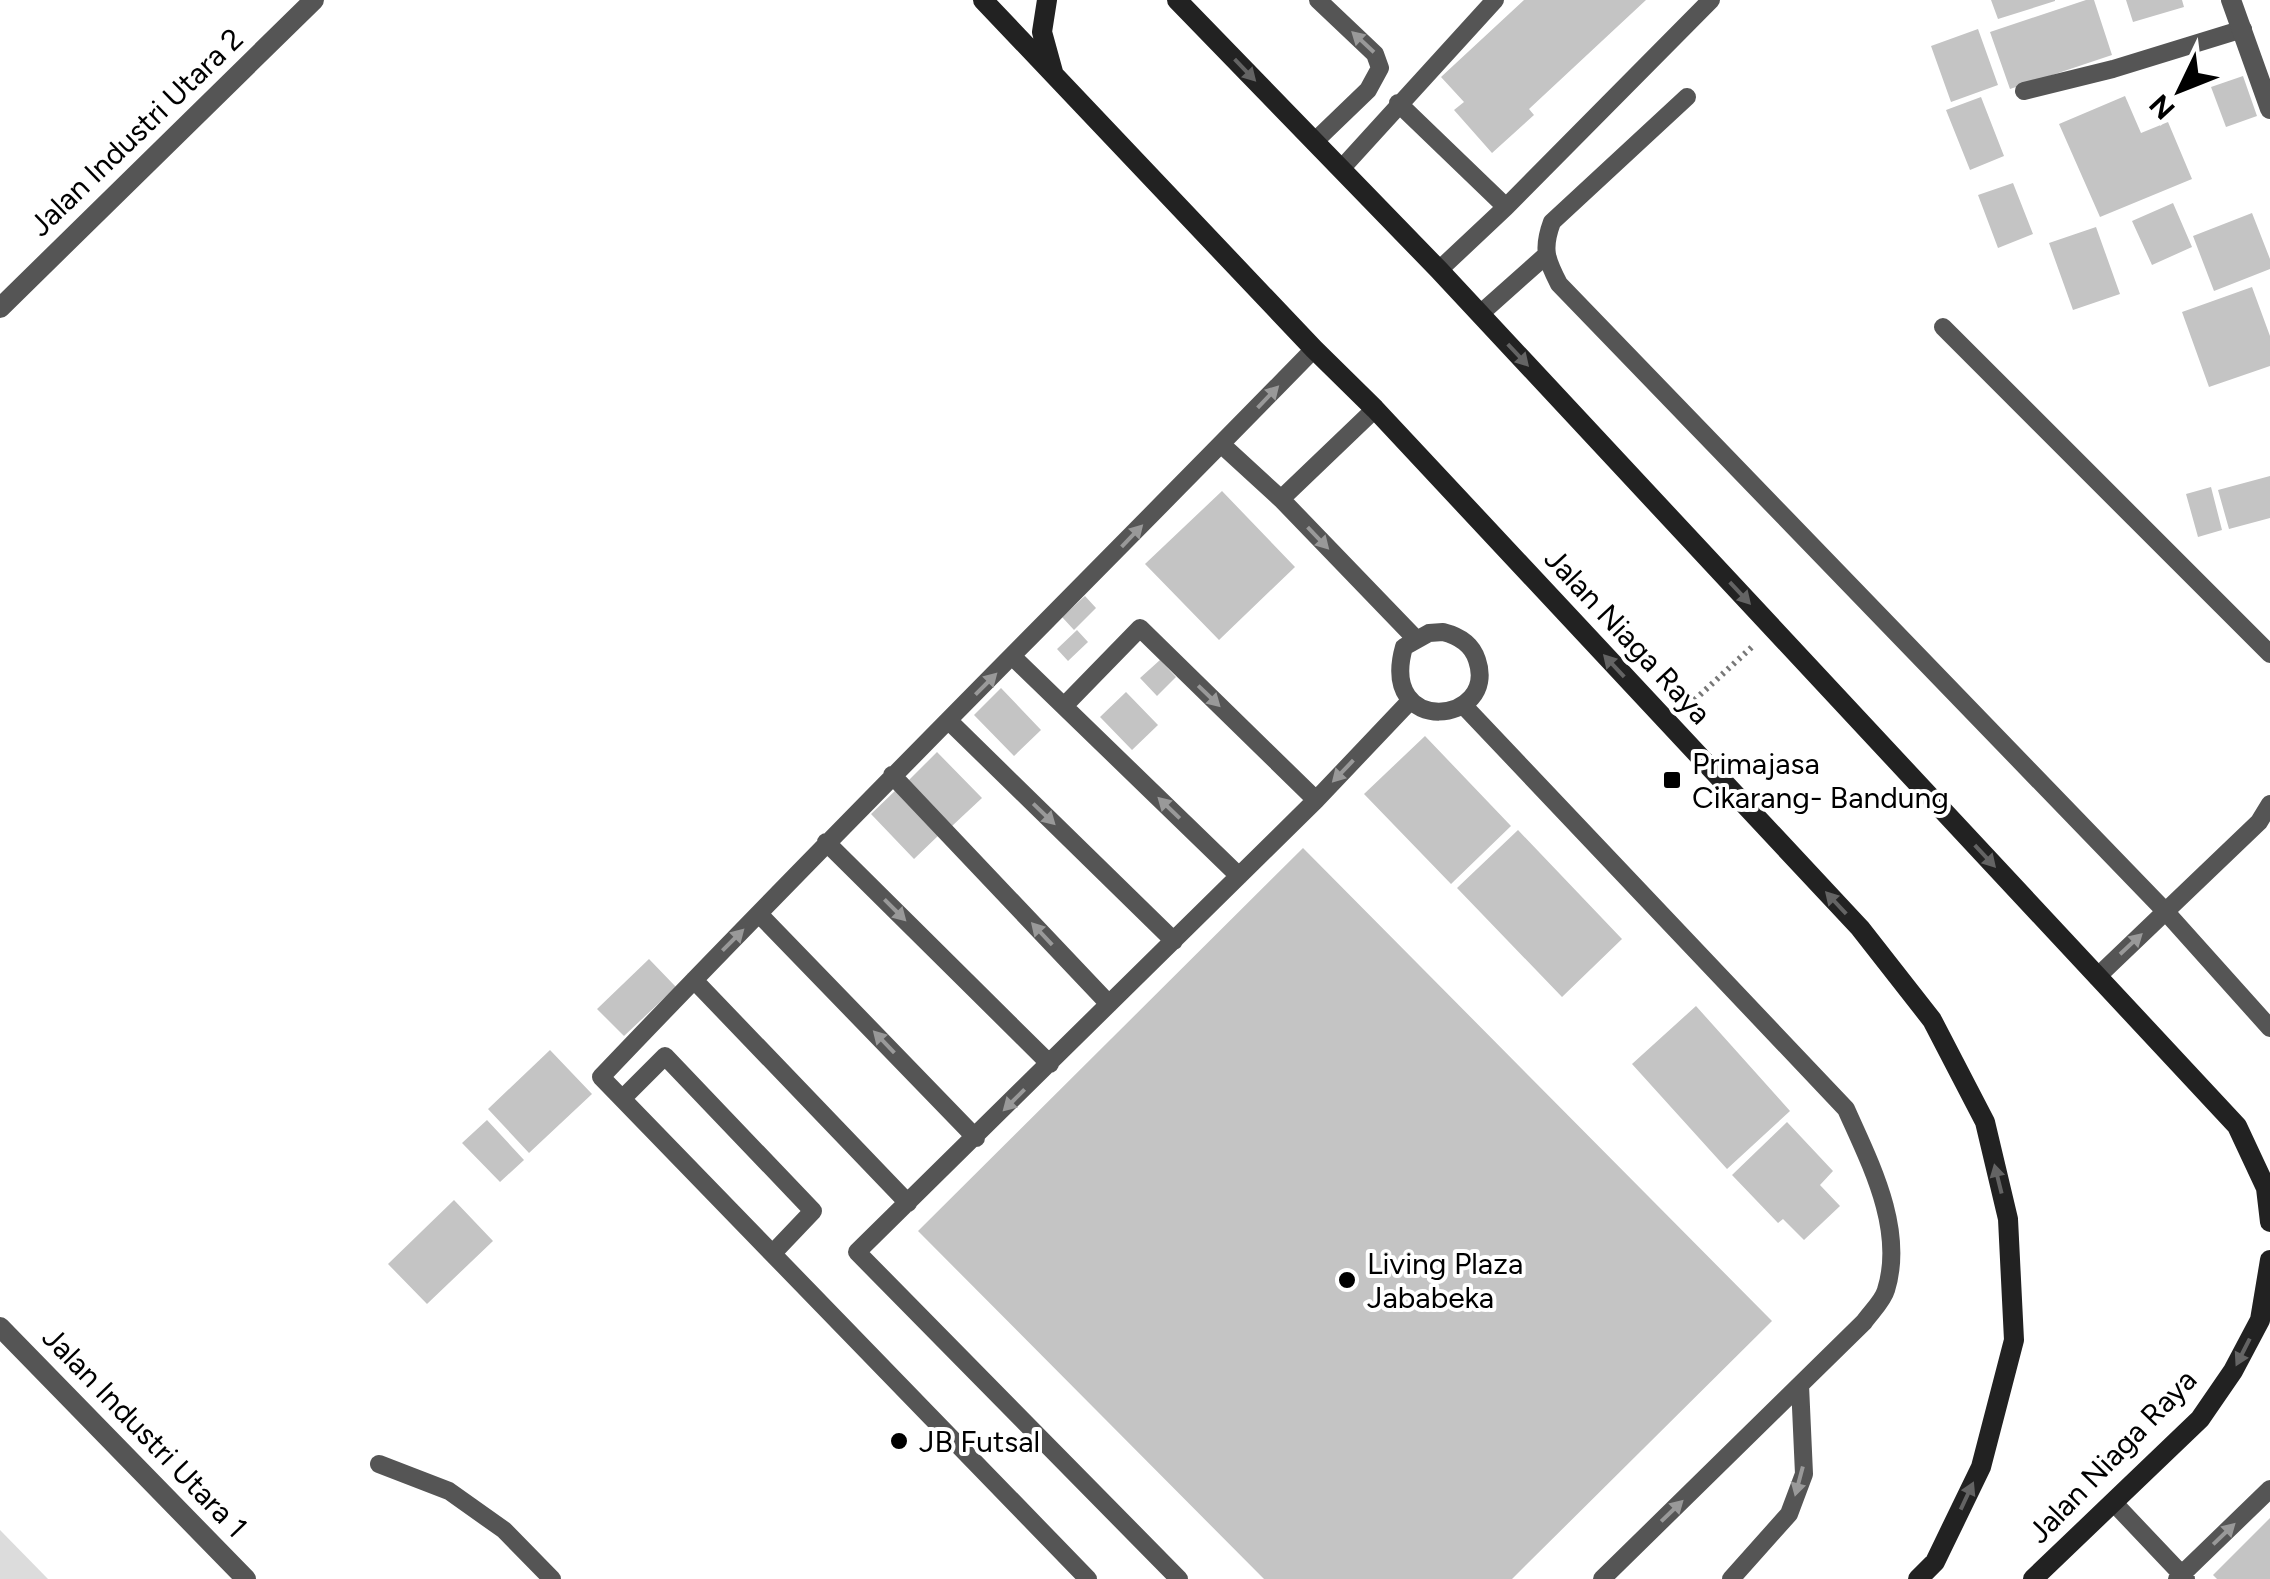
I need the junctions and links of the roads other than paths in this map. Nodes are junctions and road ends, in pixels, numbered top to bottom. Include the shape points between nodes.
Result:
1 (314, 0) edge
2 (982, 0) edge
3 (1047, 0) edge
4 (1177, 0) edge
5 (1318, 0) edge
6 (1495, 0) edge
7 (1711, 0) edge
8 (2231, 0) edge
9 (2243, 30) junction
10 (1053, 74) junction
11 (2024, 92) dead end
12 (1686, 97) dead end
13 (1398, 104) junction
14 (2270, 110) edge
15 (1314, 142) junction
16 (1341, 170) junction
17 (1506, 207) junction
18 (1544, 256) junction
19 (1439, 270) junction
20 (0, 308) edge
21 (1480, 314) junction
22 (1943, 327) dead end
23 (1314, 349) junction
24 (1375, 409) junction
25 (1222, 444) junction
26 (1281, 499) junction
27 (1416, 639) junction
28 (2270, 654) edge
29 (1013, 657) junction
30 (1410, 700) junction
31 (1064, 706) junction
32 (1464, 706) junction
33 (950, 722) junction
34 (892, 775) junction
35 (1316, 800) junction
36 (2270, 804) edge
37 (2264, 827) edge
38 (826, 842) junction
39 (1239, 876) junction
40 (2166, 912) junction
41 (759, 914) junction
42 (1174, 941) junction
43 (2097, 976) junction
44 (694, 980) junction
45 (1109, 1004) junction
46 (2270, 1028) edge
47 (1050, 1064) junction
48 (623, 1098) junction
49 (976, 1138) junction
50 (908, 1203) junction
51 (2270, 1222) edge
52 (773, 1253) junction
53 (2270, 1260) edge
54 (0, 1327) edge
55 (1800, 1385) junction
56 (379, 1464) dead end
57 (2270, 1489) edge
58 (2113, 1502) junction
59 (2182, 1578) edge
60 (246, 1579) edge
61 (552, 1579) edge
62 (1088, 1579) edge
63 (1180, 1579) edge
64 (1602, 1579) edge
65 (1731, 1579) edge
66 (1918, 1579) edge
67 (2033, 1579) edge

1 - 20 street, Jalan Industri Utara 2
2 - 10 main road, Jalan Niaga Raya
3 - 10 main road via 1042,32
4 -> 15 main road
15 -> 5 lane via 1368,90 1380,68 1376,54
6 - 13 lane
7 - 17 lane
8 - 9 street
9 - 11 lane
9 - 14 street
10 - 23 main road, Jalan Niaga Raya
12 - 18 lane via 1552,222
13 - 16 lane
13 - 17 lane
15 - 16 main road
16 - 19 main road
17 - 19 lane
18 - 21 lane
18 - 40 lane via 1559,284
19 - 21 main road
21 -> 43 main road
22 - 28 lane
23 - 24 main road, Jalan Niaga Raya
25 -> 23 lane
24 - 26 lane
66 -> 24 main road, Jalan Niaga Raya via 1935,1562 1980,1467 2014,1340 2008,1218 1984,1122 1932,1020 1860,928
25 - 26 lane
29 -> 25 lane
26 -> 27 lane
27 - 30 lane via 1400,662
27 - 32 lane via 1443,632 1476,655 1479,682
29 - 31 lane
33 -> 29 lane
30 - 32 lane via 1436,713
30 -> 35 lane
31 -> 35 lane via 1140,628
39 -> 31 lane
32 - 55 lane via 1846,1109 1876,1177 1893,1248 1886,1293
33 - 34 lane
33 -> 42 lane
34 - 38 lane
45 -> 34 lane
35 - 39 lane
36 - 37 lane
37 - 40 lane
38 - 41 lane
38 -> 47 lane
39 - 42 lane
43 -> 40 lane
40 - 46 lane
44 -> 41 lane
49 -> 41 lane
42 - 45 lane
43 - 51 main road via 2238,1126 2266,1188
44 - 48 lane via 602,1077
44 - 50 lane
45 - 47 lane
47 -> 49 lane
48 - 52 lane
48 - 52 lane via 665,1056 813,1211
49 - 50 lane
50 - 63 lane via 857,1252
52 - 62 lane
53 -> 58 main road, Jalan Niaga Raya via 2260,1320 2234,1371 2200,1419
54 - 60 street, Jalan Industri Utara 1
64 -> 55 lane
55 -> 65 lane via 1804,1474 1788,1514
56 - 61 lane via 449,1491 504,1530
59 -> 57 lane
58 - 59 lane
58 - 67 main road, Jalan Niaga Raya

